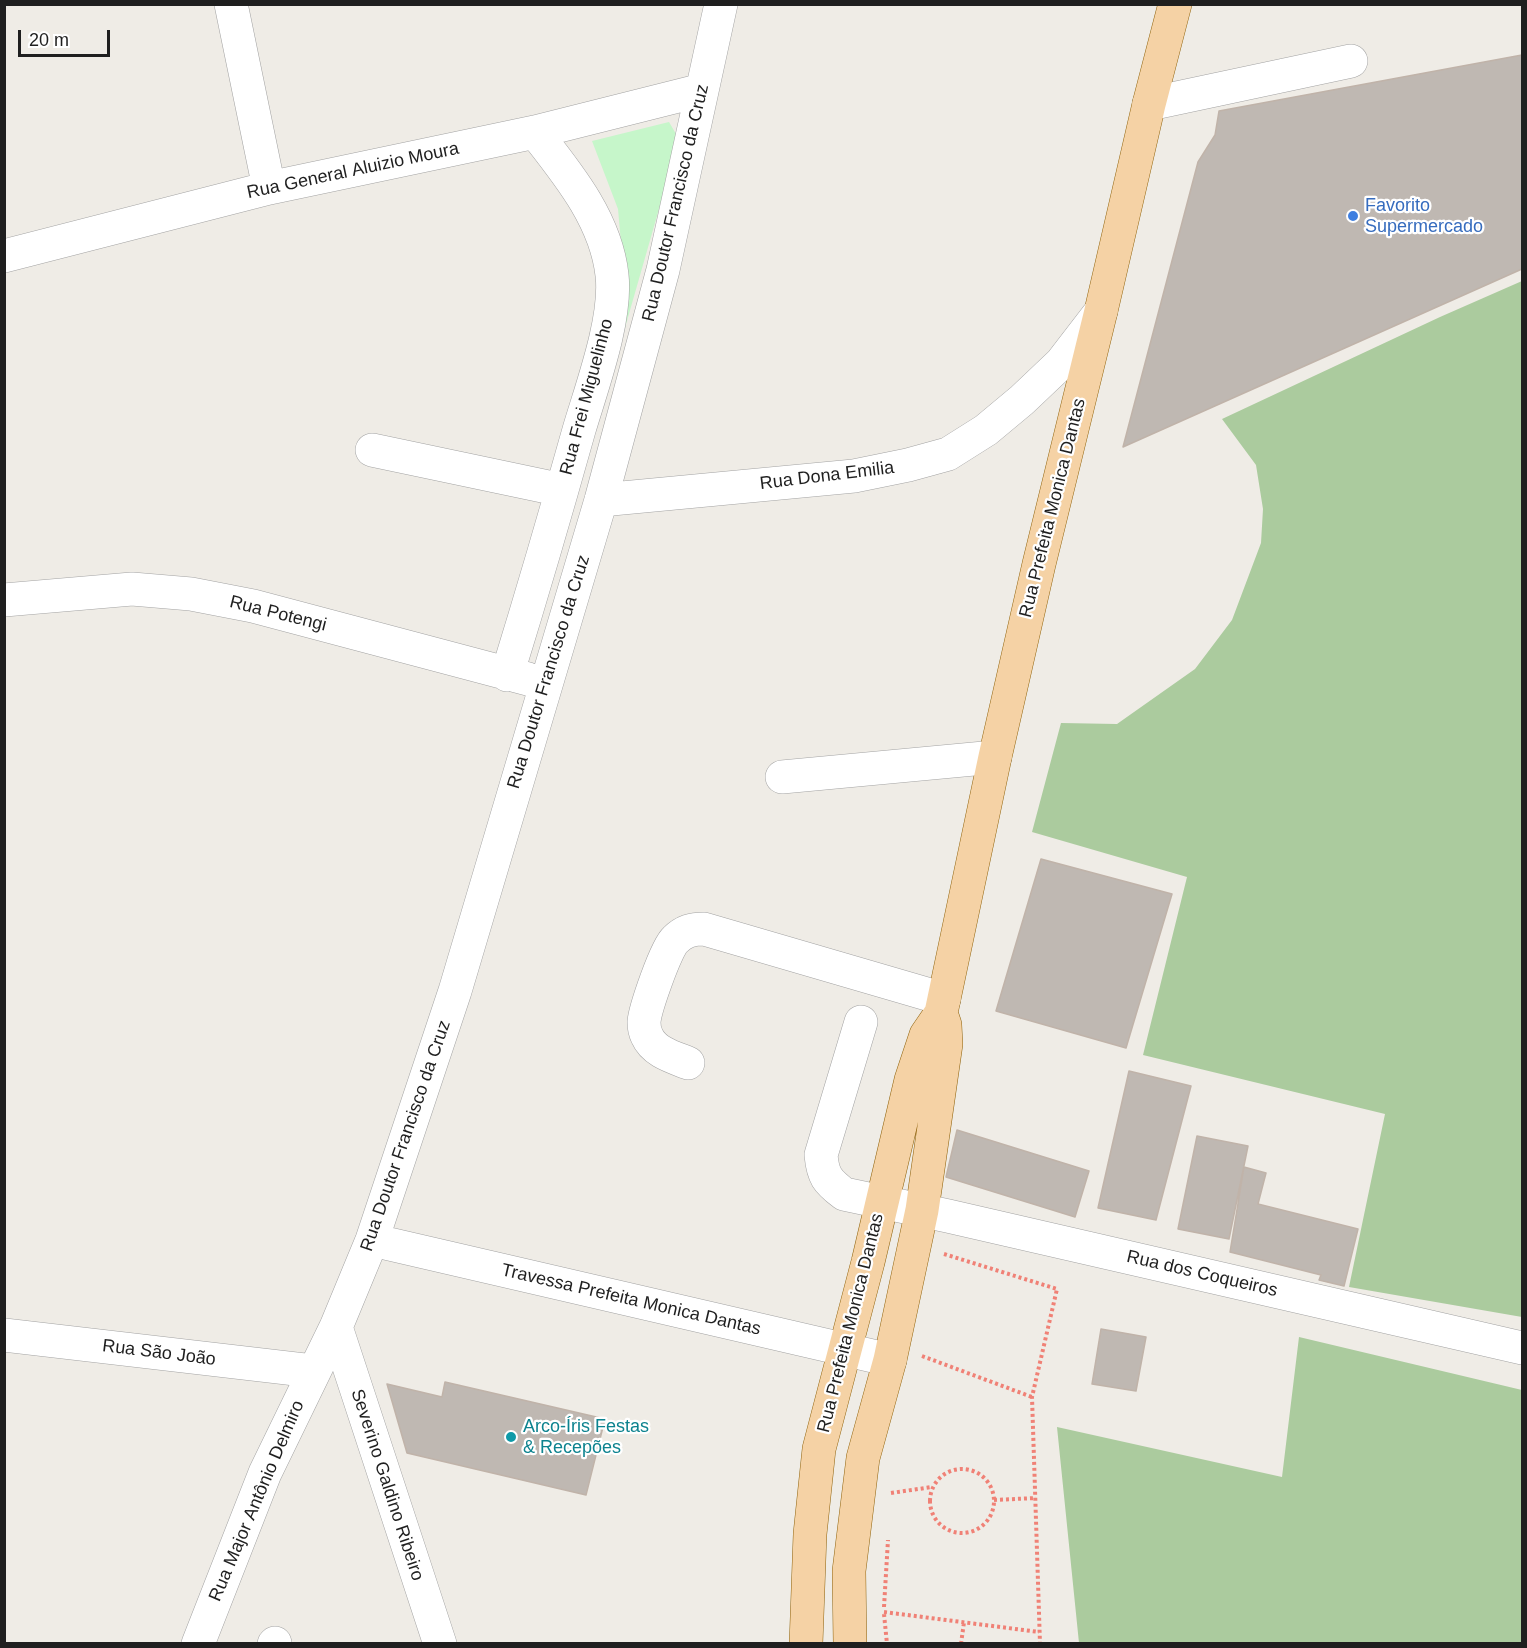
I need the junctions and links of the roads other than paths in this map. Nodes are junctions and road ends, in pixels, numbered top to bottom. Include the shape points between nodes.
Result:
1 (231, 4) edge
2 (721, 4) edge
3 (1175, 4) edge
4 (1351, 61) dead end
5 (702, 90) junction
6 (1149, 104) junction
7 (535, 132) junction
8 (269, 188) junction
9 (4, 256) edge
10 (1101, 310) junction
11 (372, 450) dead end
12 (562, 490) junction
13 (601, 500) junction
14 (4, 600) edge
15 (507, 675) junction
16 (545, 683) junction
17 (995, 757) junction
18 (782, 777) dead end
19 (942, 1006) junction
20 (861, 1022) dead end
21 (688, 1063) dead end
22 (882, 1202) junction
23 (922, 1210) junction
24 (372, 1240) junction
25 (336, 1327) junction
26 (4, 1335) edge
27 (1522, 1347) edge
28 (846, 1349) junction
29 (902, 1357) junction
30 (313, 1371) junction
31 (198, 1644) edge
32 (440, 1644) edge
33 (806, 1644) edge
34 (850, 1644) edge

1 - 8 street
2 - 5 street, Rua Doutor Francisco da Cruz
3 - 6 main road, Rua Prefeita Monica Dantas
4 - 6 street
5 - 7 street, Rua General Aluizio Moura
5 - 13 street, Rua Doutor Francisco da Cruz via 663,270
6 - 10 main road, Rua Prefeita Monica Dantas
7 - 8 street, Rua General Aluizio Moura
7 - 12 street, Rua Frei Miguelinho via 586,204 599,228 612,273 613,290 603,348
8 - 9 street, Rua General Aluizio Moura
10 - 13 street, Rua Dona Emilia via 1061,363 1030,393 986,430 948,454 854,476
10 - 17 main road, Rua Prefeita Monica Dantas
11 - 12 street
12 - 15 street, Rua Frei Miguelinho
13 - 16 street, Rua Doutor Francisco da Cruz
14 - 15 street, Rua Potengi via 132,589 191,594 253,606
15 - 16 street, Rua Potengi
16 - 24 street, Rua Doutor Francisco da Cruz via 455,991
17 - 18 street
17 - 19 main road, Rua Prefeita Monica Dantas
19 - 21 street via 704,929 692,929 673,942 667,952 644,1024 655,1046
19 - 22 main road, Rua Prefeita Monica Dantas via 926,1035 911,1080
19 - 23 main road, Rua Prefeita Monica Dantas via 946,1044
20 - 22 street, Rua dos Coqueiros via 821,1155 822,1171 844,1194
22 - 23 street, Rua dos Coqueiros
22 - 28 main road, Rua Prefeita Monica Dantas
23 - 27 street, Rua dos Coqueiros
23 - 29 main road, Rua Prefeita Monica Dantas
24 - 25 street, Rua Doutor Francisco da Cruz
24 - 28 street, Travessa Prefeita Monica Dantas
25 - 30 street, Rua Major Antônio Delmiro
25 - 32 street, Severino Galdino Ribeiro
26 - 30 street, Rua São João
28 - 29 street, Travessa Prefeita Monica Dantas
28 - 33 main road, Rua Prefeita Monica Dantas via 819,1449 810,1534
29 - 34 main road, Rua Prefeita Monica Dantas via 863,1458 849,1571
30 - 31 street, Rua Major Antônio Delmiro via 265,1473

